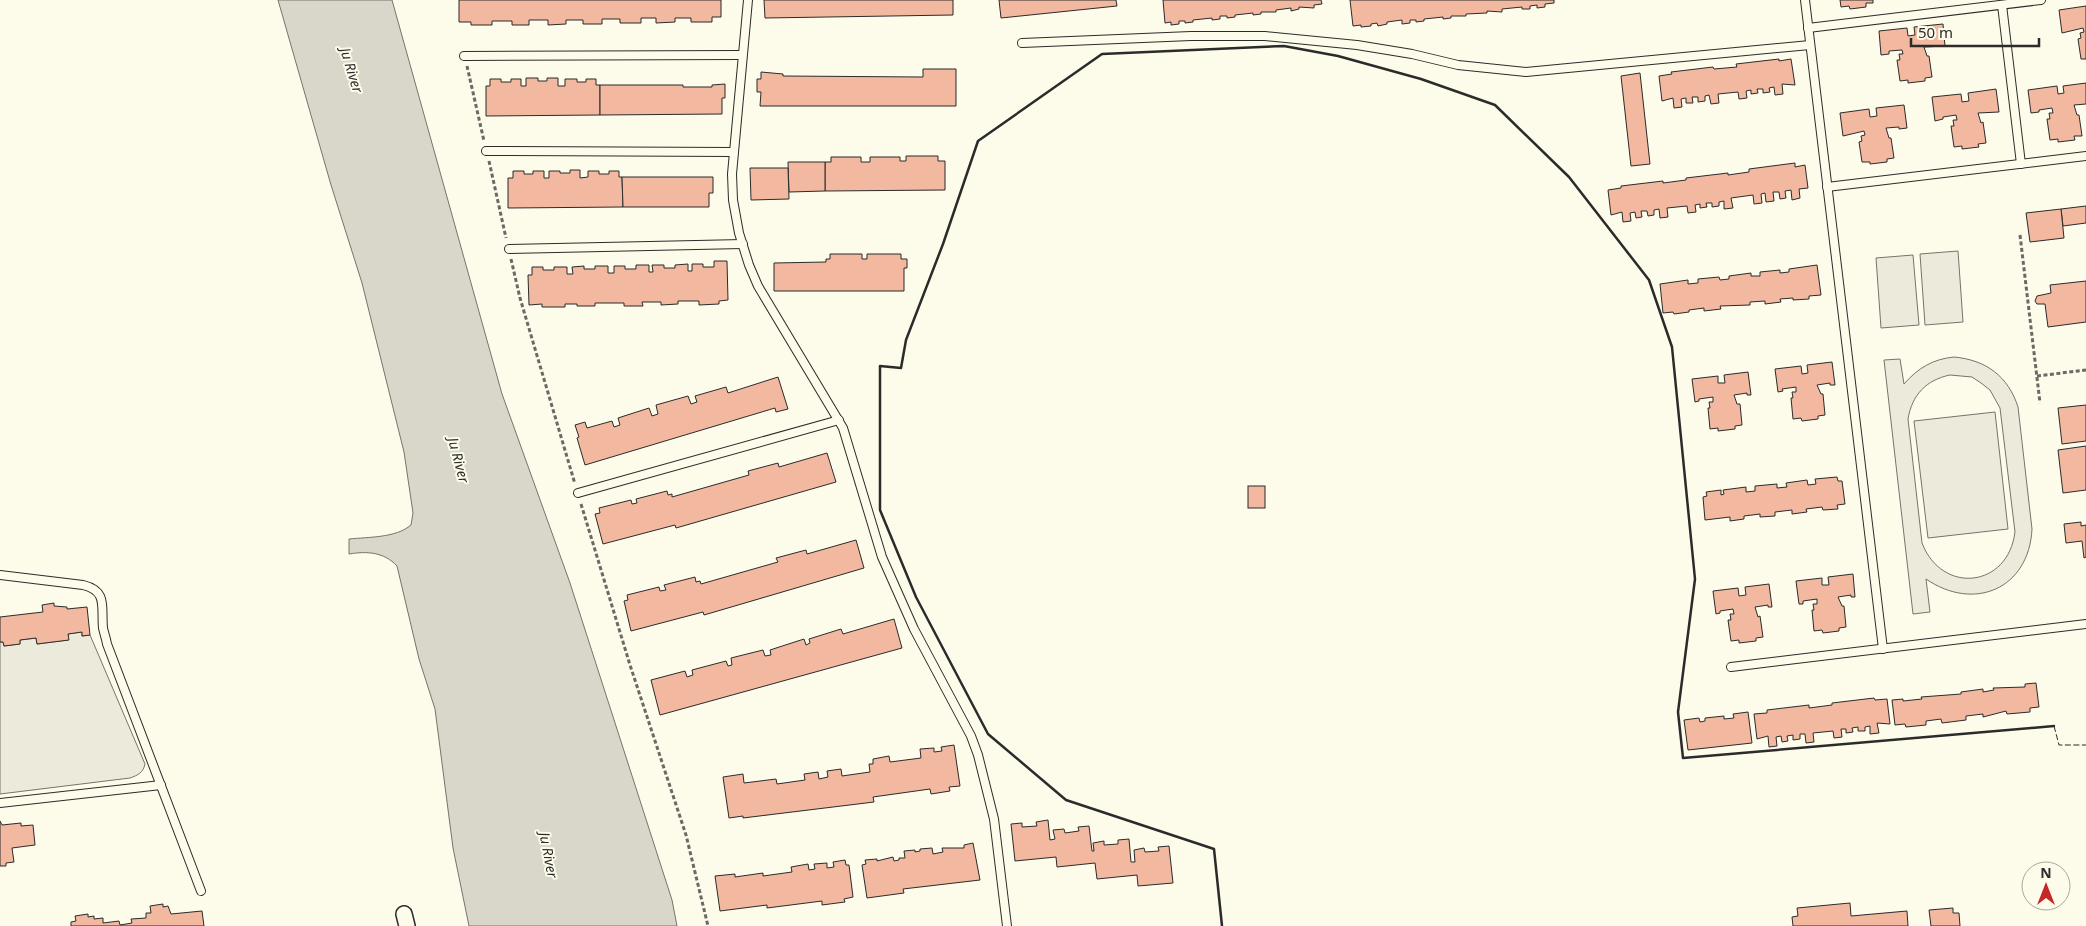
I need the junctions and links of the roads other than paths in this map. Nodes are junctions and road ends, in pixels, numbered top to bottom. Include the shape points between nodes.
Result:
1 (748, 0) edge
2 (1805, 0) edge
3 (2041, 0) edge
4 (2002, 5) junction
5 (1808, 28) junction
6 (1022, 43) dead end
7 (1810, 45) junction
8 (742, 55) junction
9 (464, 56) road end
10 (486, 151) road end
11 (734, 152) junction
12 (2086, 156) edge
13 (2021, 164) junction
14 (1827, 186) junction
15 (742, 244) junction
16 (509, 249) road end
17 (839, 420) junction
18 (578, 493) road end
19 (0, 575) edge
20 (2086, 624) edge
21 (1883, 649) junction
22 (1731, 667) dead end
23 (161, 784) junction
24 (0, 803) edge
25 (201, 891) dead end
26 (1007, 926) edge

1 - 8 lane
2 - 5 lane
3 - 4 lane
4 - 5 lane
4 - 13 lane
5 - 7 lane
6 - 7 lane via 1264,36 1357,45 1458,65 1526,72
7 - 14 lane
8 - 9 lane
8 - 11 lane
10 - 11 lane
11 - 15 lane via 733,200
12 - 13 lane
13 - 14 lane
14 - 21 lane
15 - 16 lane
15 - 17 lane via 758,286
17 - 18 lane
17 - 26 lane via 882,557 914,629 978,755 994,819
19 - 23 lane via 94,588 102,598 103,628 108,644
20 - 21 lane
21 - 22 lane
23 - 24 lane
23 - 25 lane

